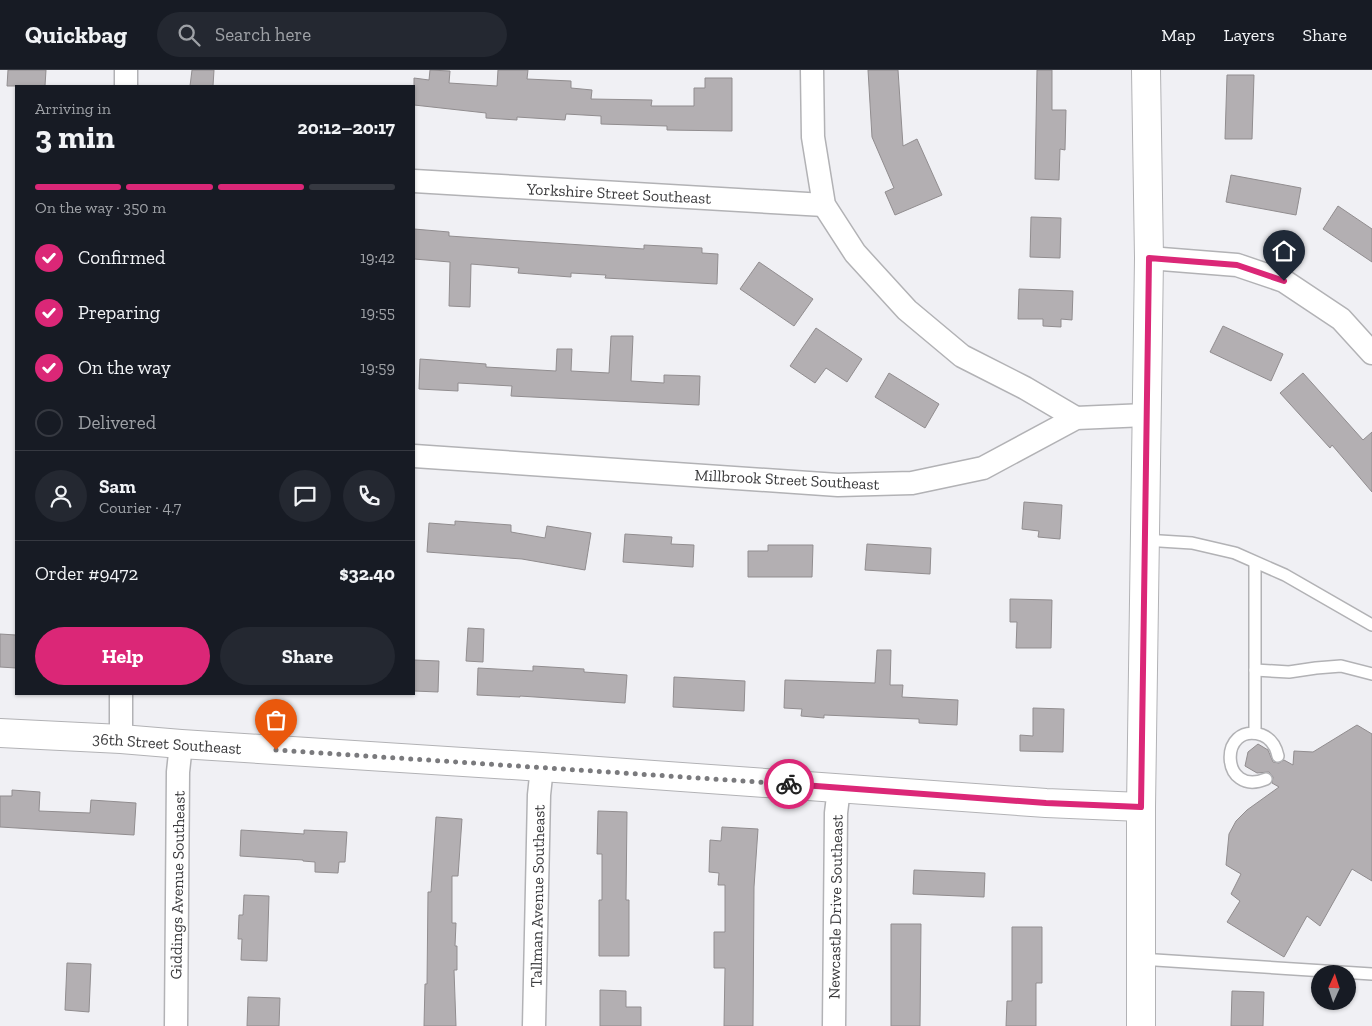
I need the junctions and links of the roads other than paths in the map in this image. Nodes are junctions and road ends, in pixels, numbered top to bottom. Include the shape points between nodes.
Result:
1 (126, 70) edge
2 (812, 70) edge
3 (1146, 70) edge
4 (126, 85) edge
5 (415, 181) edge
6 (824, 205) junction
7 (1149, 258) junction
8 (1372, 353) edge
9 (1146, 415) junction
10 (1076, 418) junction
11 (415, 456) edge
12 (1144, 540) junction
13 (1255, 562) junction
14 (1372, 625) edge
15 (1255, 670) junction
16 (1372, 674) edge
17 (121, 695) edge
18 (0, 733) edge
19 (1255, 733) junction
20 (121, 739) junction
21 (181, 744) junction
22 (1278, 756) dead end
23 (542, 767) junction
24 (1266, 779) dead end
25 (839, 788) junction
26 (1141, 807) junction
27 (1140, 959) junction
28 (1372, 974) edge
29 (176, 1026) edge
30 (534, 1026) edge
31 (834, 1026) edge
32 (1141, 1026) edge

1 - 4 street
2 - 6 street via 814,137
3 - 7 street
5 - 6 street, Yorkshire Street Southeast
6 - 10 street via 855,253 907,310 962,356
7 - 8 street via 1237,265 1284,281 1341,319
7 - 9 street
9 - 10 street, Millbrook Street Southeast
9 - 12 street
10 - 11 street, Millbrook Street Southeast via 983,468 912,483 838,484
12 - 13 lane via 1209,546
12 - 26 street
13 - 14 lane via 1285,575
13 - 15 lane
15 - 16 lane via 1288,672 1341,666
15 - 19 lane
17 - 20 street
18 - 20 street, 36th Street Southeast
19 - 22 lane via 1272,742
19 - 24 lane via 1239,738 1233,745 1230,762 1232,770 1245,781
20 - 21 street, 36th Street Southeast
21 - 23 street, 36th Street Southeast
21 - 29 street, Giddings Avenue Southeast via 178,772
23 - 25 street, 36th Street Southeast
23 - 30 street, Tallman Avenue Southeast
25 - 26 street, 36th Street Southeast
25 - 31 street, Newcastle Drive Southeast
26 - 27 street
27 - 28 lane
27 - 32 street

